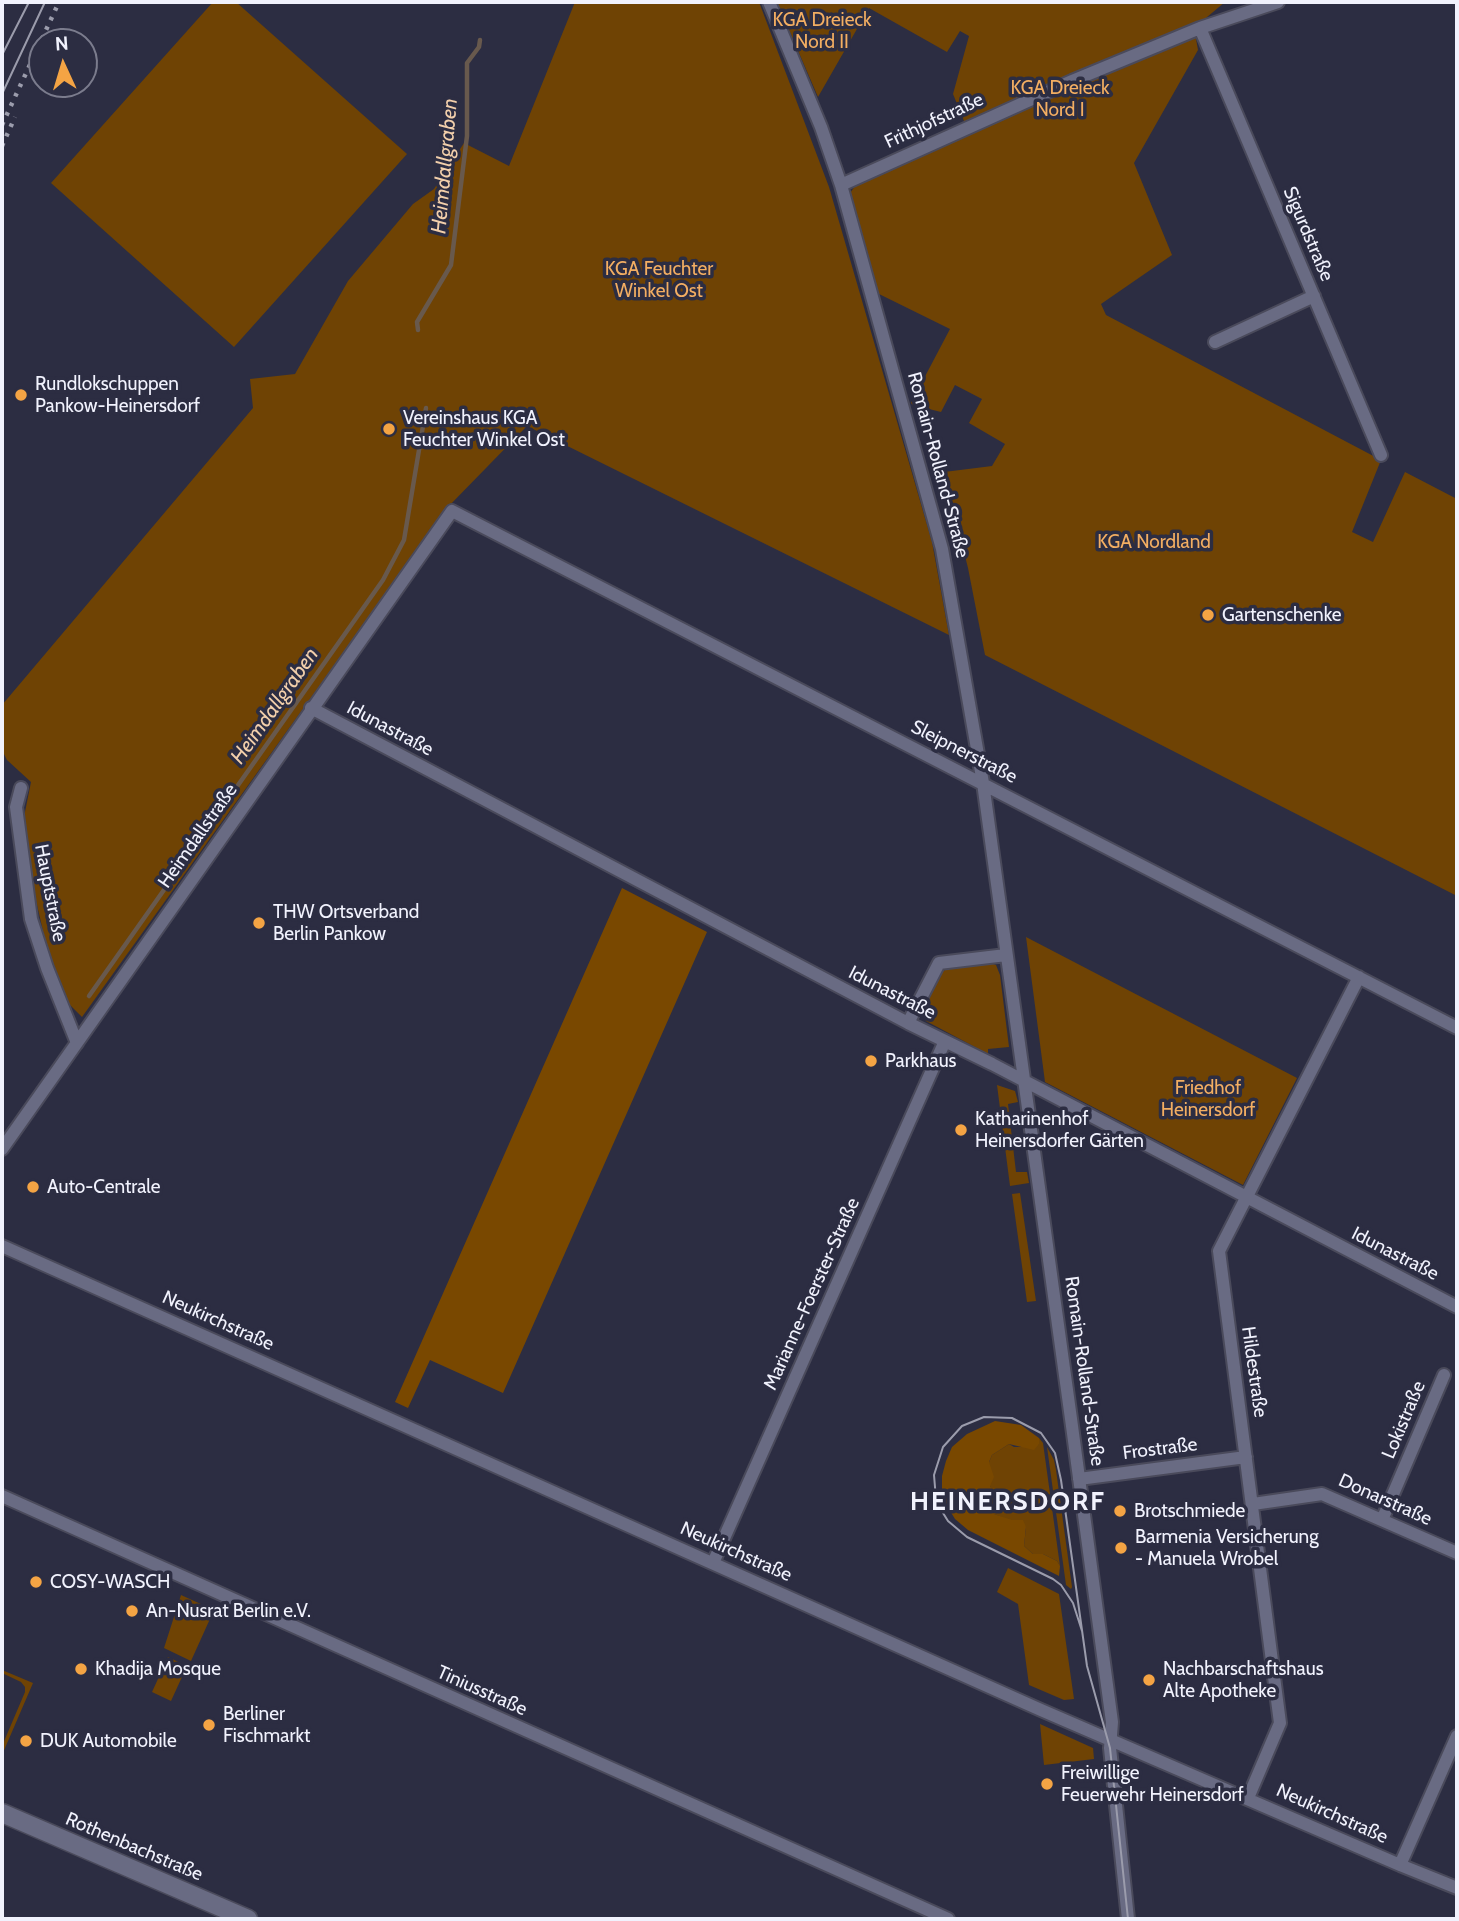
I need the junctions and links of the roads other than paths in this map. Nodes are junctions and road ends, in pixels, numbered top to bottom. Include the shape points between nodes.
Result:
1 (769, 2) edge
2 (1278, 2) edge
3 (1200, 28) junction
4 (841, 185) junction
5 (1314, 296) junction
6 (1215, 342) dead end
7 (1381, 455) dead end
8 (452, 511) joint
9 (311, 708) junction
10 (983, 783) junction
11 (22, 788) dead end
12 (1006, 954) junction
13 (1359, 977) junction
14 (908, 1024) junction
15 (1457, 1028) edge
16 (945, 1041) junction
17 (77, 1043) junction
18 (1024, 1081) junction
19 (2, 1149) edge
20 (1246, 1198) junction
21 (2, 1246) edge
22 (1457, 1307) edge
23 (1444, 1375) dead end
24 (1246, 1457) junction
25 (1079, 1479) junction
26 (2, 1496) edge
27 (1253, 1504) junction
28 (1382, 1520) junction
29 (1457, 1553) edge
30 (713, 1563) junction
31 (1457, 1736) edge
32 (1110, 1738) junction
33 (1248, 1798) junction
34 (2, 1813) edge
35 (1400, 1865) junction
36 (1457, 1888) edge
37 (248, 1919) edge
38 (948, 1919) edge
39 (1128, 1919) edge

1 - 4 street, Romain-Rolland-Straße
2 - 3 street, Frithjofstraße
3 - 4 street, Frithjofstraße via 1072,80
3 - 5 street, Sigurdstraße
4 - 10 street, Romain-Rolland-Straße via 942,549
5 - 6 street
5 - 7 street, Sigurdstraße
8 - 9 street, Heimdallstraße
8 - 10 street, Sleipnerstraße
9 - 14 street, Idunastraße
9 - 17 street, Heimdallstraße
10 - 12 street, Romain-Rolland-Straße
10 - 13 street, Sleipnerstraße
11 - 17 street, Hauptstraße via 16,807 31,919
12 - 14 street via 939,963
12 - 18 street, Romain-Rolland-Straße
13 - 15 street, Sleipnerstraße
13 - 20 street, Hildestraße
14 - 16 street, Idunastraße
16 - 18 street, Idunastraße
16 - 30 street, Marianne-Foerster-Straße
17 - 19 street, Heimdallstraße
18 - 20 street, Idunastraße
18 - 25 street, Romain-Rolland-Straße
20 - 22 street, Idunastraße
20 - 24 street, Hildestraße via 1219,1251
21 - 30 street, Neukirchstraße
23 - 28 street, Lokistraße
24 - 25 street, Frostraße
24 - 27 street, Hildestraße
25 - 32 street, Romain-Rolland-Straße via 1112,1722
26 - 38 street, Tiniusstraße
27 - 28 street, Donarstraße via 1322,1494
27 - 33 street, Hildestraße via 1280,1723
28 - 29 street, Donarstraße
30 - 32 street, Neukirchstraße
31 - 35 street
32 - 33 street, Neukirchstraße
32 - 39 street, Romain-Rolland-Straße
33 - 35 street, Neukirchstraße
34 - 37 main road, Rothenbachstraße
35 - 36 street, Neukirchstraße

